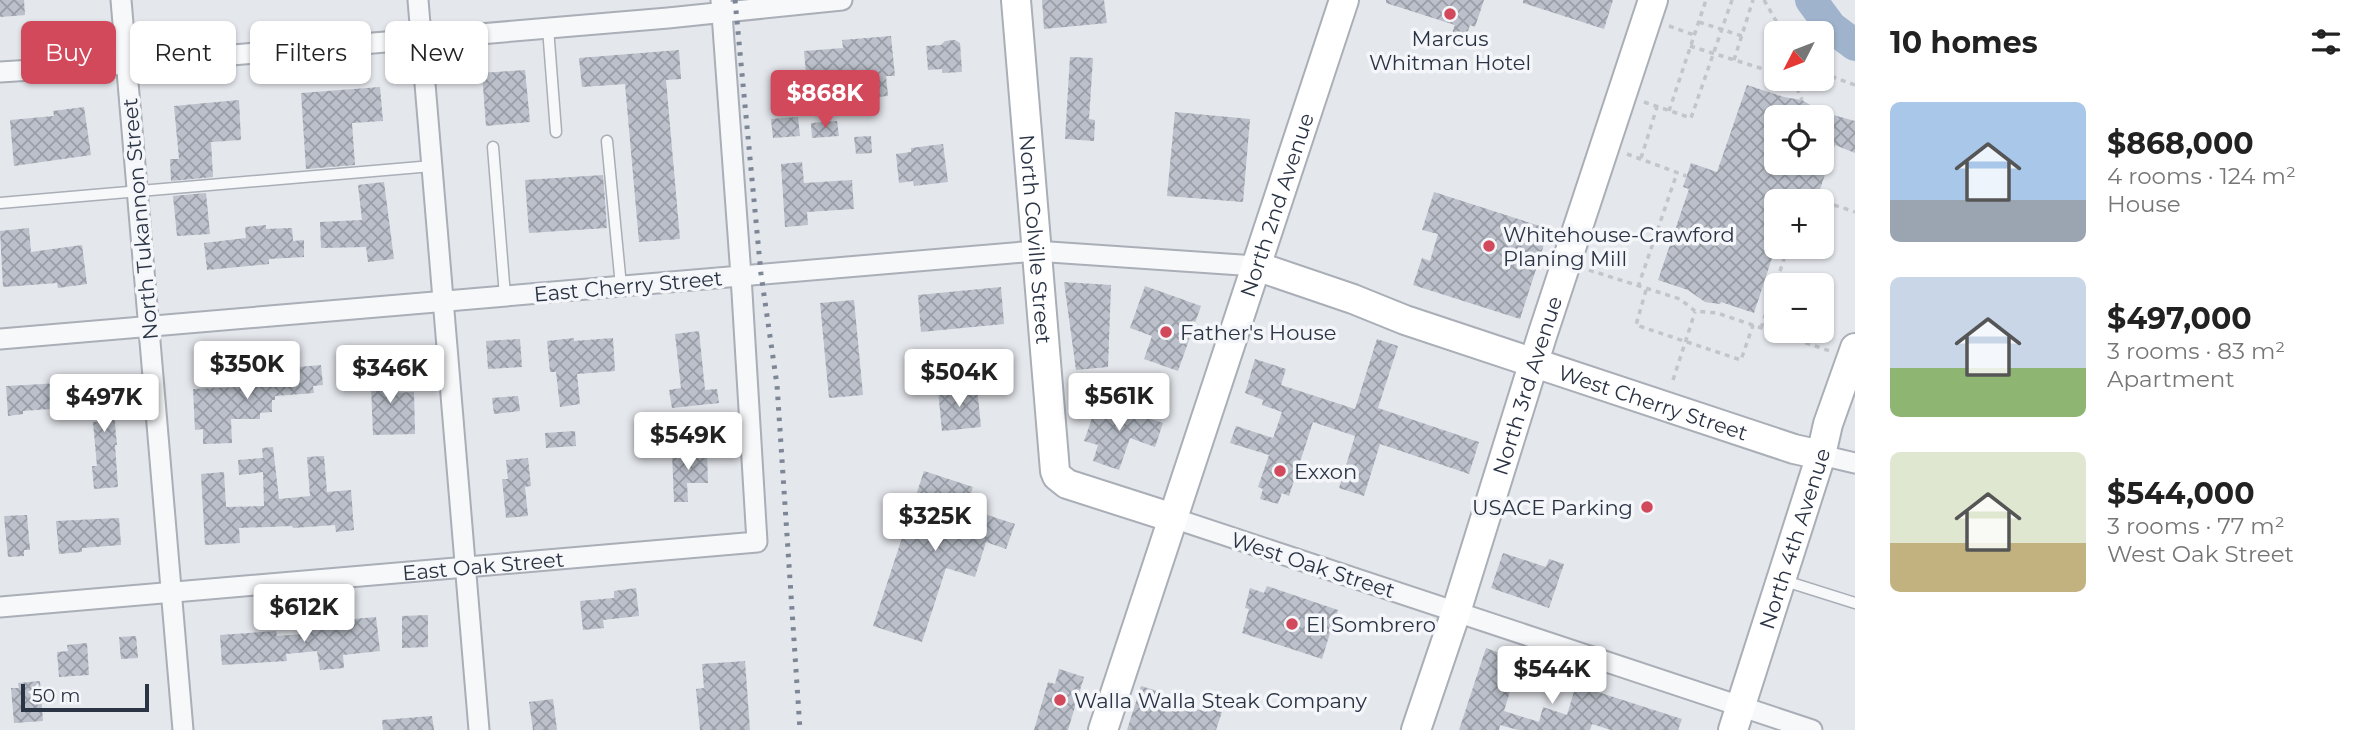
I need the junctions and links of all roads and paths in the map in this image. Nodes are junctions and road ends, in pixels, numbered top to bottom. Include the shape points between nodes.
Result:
1 (121, 0) edge
2 (418, 0) edge
3 (842, 0) edge
4 (1016, 0) edge
5 (1653, 0) edge
6 (1706, 0) edge
7 (1732, 0) edge
8 (1753, 0) edge
9 (1764, 0) edge
10 (1338, 2) edge
11 (721, 6) edge
12 (420, 21) edge
13 (1776, 21) edge
14 (1699, 22) junction
15 (1669, 26) dead end
16 (548, 28) junction
17 (1722, 29) junction
18 (488, 33) edge
19 (1694, 35) junction
20 (1742, 36) junction
21 (385, 41) edge
22 (1690, 46) junction
23 (1713, 53) junction
24 (1734, 60) junction
25 (127, 64) junction
26 (1764, 69) edge
27 (0, 72) edge
28 (1834, 77) edge
29 (425, 84) edge
30 (1855, 85) edge
31 (1798, 91) edge
32 (1802, 100) dead end
33 (1644, 103) dead end
34 (1657, 107) junction
35 (1669, 111) junction
36 (556, 132) dead end
37 (607, 141) dead end
38 (493, 147) dead end
39 (1627, 154) dead end
40 (1641, 159) junction
41 (432, 166) junction
42 (1677, 173) junction
43 (1686, 176) dead end
44 (137, 191) junction
45 (0, 203) edge
46 (1834, 205) edge
47 (1855, 212) edge
48 (1035, 251) junction
49 (1784, 259) edge
50 (1256, 266) junction
51 (1590, 270) dead end
52 (741, 276) junction
53 (621, 286) junction
54 (1638, 287) junction
55 (1647, 290) junction
56 (505, 296) junction
57 (443, 302) junction
58 (1695, 311) junction
59 (1753, 325) junction
60 (149, 326) junction
61 (1761, 328) junction
62 (1764, 329) edge
63 (0, 339) edge
64 (1685, 341) junction
65 (1821, 343) edge
66 (1844, 350) edge
67 (1534, 362) junction
68 (1673, 380) dead end
69 (1821, 455) junction
70 (1855, 463) edge
71 (1173, 519) junction
72 (465, 567) junction
73 (1780, 580) junction
74 (171, 592) junction
75 (1855, 603) edge
76 (0, 607) edge
77 (1456, 612) junction
78 (1737, 718) edge
79 (183, 730) edge
80 (479, 730) edge
81 (1103, 730) edge
82 (1416, 730) edge
83 (1812, 730) edge

1 - 25 street, North Tukannon Street
2 - 12 street
3 - 11 street
4 - 48 street, North Colville Street
5 - 67 street, North 3rd Avenue
6 - 14 path
7 - 17 path
8 - 20 path
9 - 13 path
10 - 50 street, North 2nd Avenue
11 - 16 street
11 - 52 street
14 - 17 path
14 - 19 path
15 - 19 path
16 - 18 street
16 - 36 lane
17 - 20 path
17 - 23 path
19 - 22 path
20 - 24 path
21 - 25 street
22 - 23 path
22 - 35 path
23 - 24 path
23 - 35 path via 1691,118
24 - 26 path
25 - 27 street
25 - 44 street, North Tukannon Street
28 - 30 path
29 - 41 street
31 - 32 path
33 - 34 path
34 - 35 path
34 - 40 path
37 - 53 lane
38 - 56 lane
39 - 40 path
40 - 42 path
41 - 44 lane
41 - 57 street
42 - 43 path
42 - 54 path
44 - 45 lane
44 - 60 street, North Tukannon Street
46 - 47 path
48 - 50 street, East Cherry Street
48 - 52 street, East Cherry Street
48 - 71 street, North Colville Street via 1057,476 1067,484
49 - 61 path
50 - 67 street, West Cherry Street
50 - 71 street, North 2nd Avenue
51 - 54 path
52 - 53 street, East Cherry Street
52 - 72 street, East Oak Street via 757,542
53 - 56 street, East Cherry Street
54 - 55 path
55 - 58 path via 1680,299
55 - 64 path via 1636,324
56 - 57 street, East Cherry Street
57 - 60 street, East Cherry Street
57 - 72 street
58 - 59 path
58 - 64 path
59 - 61 path
59 - 64 path via 1741,360
60 - 63 street, East Cherry Street
60 - 74 street, North Tukannon Street
61 - 62 path
64 - 68 path
65 - 66 path
66 - 69 street, North 4th Avenue
67 - 69 street, West Cherry Street
67 - 77 street, North 3rd Avenue
69 - 70 street, West Cherry Street
69 - 73 street, North 4th Avenue
71 - 77 street, West Oak Street
71 - 81 street, North 2nd Avenue
72 - 74 street, East Oak Street
72 - 80 street
73 - 75 lane
73 - 78 street, North 4th Avenue
74 - 76 street, East Oak Street
74 - 79 street, North Tukannon Street
77 - 78 street, West Oak Street
77 - 82 street, North 3rd Avenue
78 - 83 street, West Oak Street

